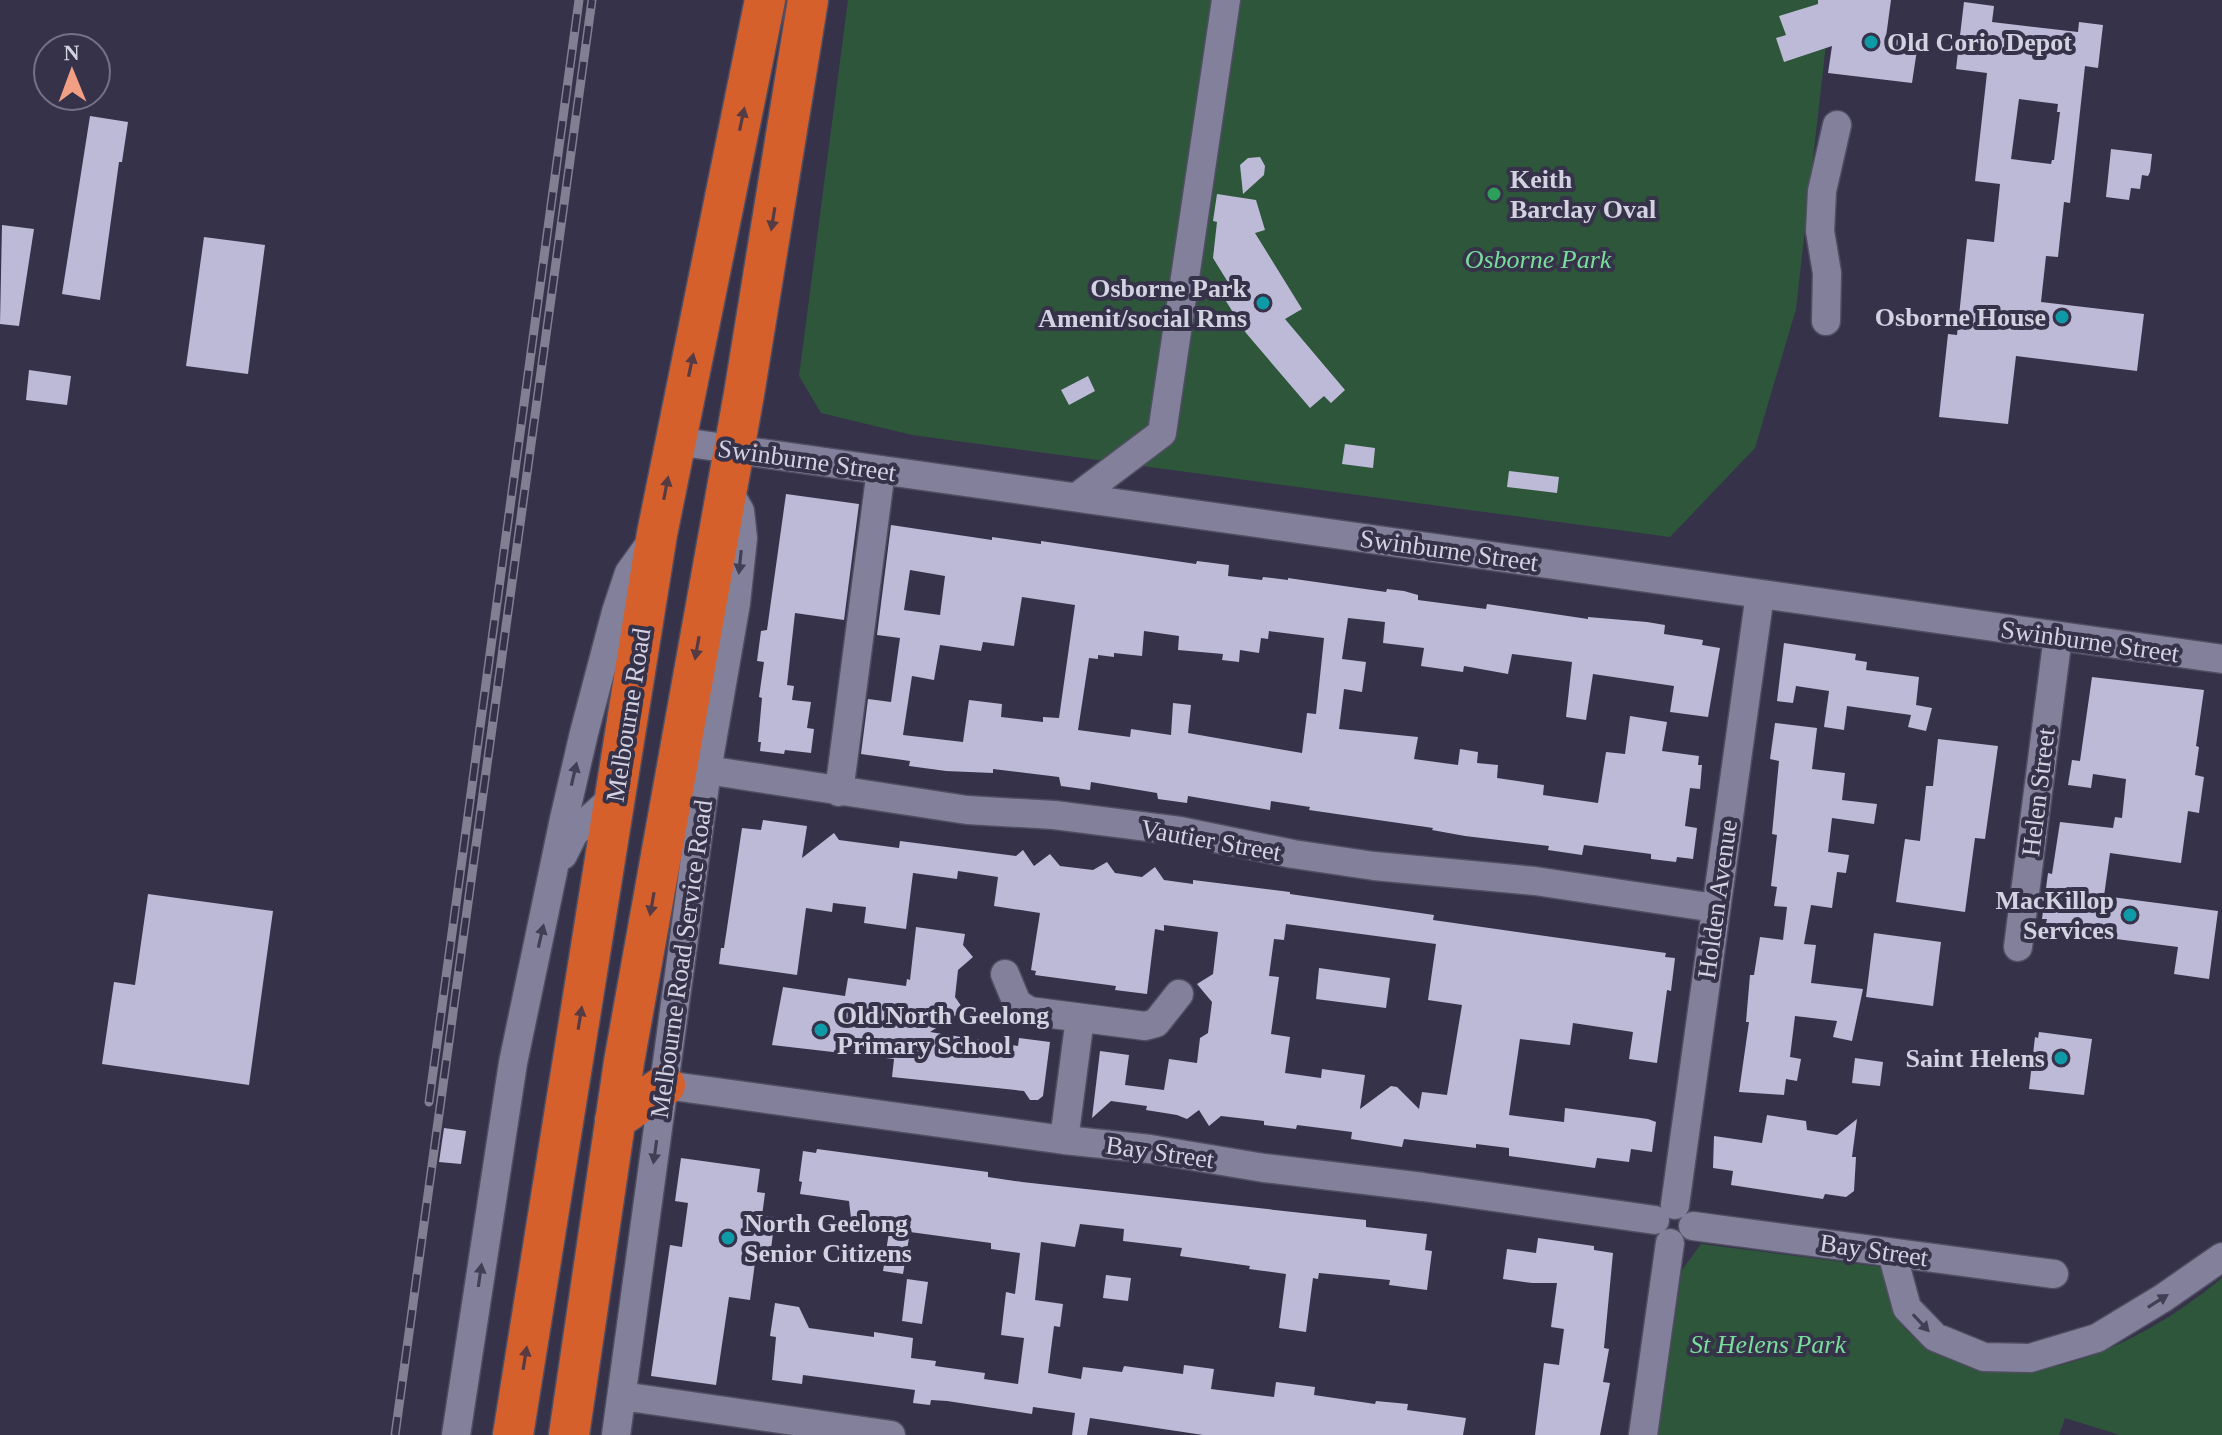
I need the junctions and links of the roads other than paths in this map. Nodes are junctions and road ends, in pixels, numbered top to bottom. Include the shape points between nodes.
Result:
1 (765, 0) edge
2 (808, 0) edge
3 (1226, 0) edge
4 (1837, 125) dead end
5 (1826, 321) dead end
6 (675, 441) junction
7 (734, 450) junction
8 (881, 470) junction
9 (726, 488) junction
10 (1077, 497) junction
11 (657, 534) junction
12 (1760, 594) junction
13 (2058, 636) junction
14 (2222, 659) edge
15 (707, 770) junction
16 (839, 792) junction
17 (614, 797) junction
18 (554, 878) junction
19 (1715, 908) junction
20 (2018, 947) dead end
21 (1005, 974) dead end
22 (1179, 994) dead end
23 (1080, 1018) junction
24 (624, 1062) junction
25 (665, 1085) junction
26 (615, 1120) junction
27 (1064, 1140) junction
28 (608, 1167) junction
29 (1673, 1223) junction
30 (1892, 1253) junction
31 (2222, 1257) edge
32 (2054, 1274) dead end
33 (539, 1276) junction
34 (622, 1396) junction
35 (755, 1425) edge
36 (456, 1435) edge
37 (513, 1435) edge
38 (569, 1435) edge
39 (593, 1435) edge
40 (616, 1435) edge
41 (891, 1435) edge
42 (1643, 1435) edge

6 -> 1 highway, Melbourne Road
2 -> 7 highway, Melbourne Road
3 - 10 street via 1162,433
4 - 5 street via 1820,231 1827,273
6 - 7 street, Swinburne Street
11 -> 6 highway, Melbourne Road
7 - 8 street, Swinburne Street
7 - 9 highway, Melbourne Road
8 - 10 street, Swinburne Street
8 - 16 street
9 -> 15 street, Melbourne Road Service Road via 740,511 743,538
9 -> 24 highway, Melbourne Road
10 - 12 street, Swinburne Street
11 - 17 highway, Melbourne Road
18 -> 11 street via 616,612 629,573
12 - 13 street, Swinburne Street
12 - 19 street, Holden Avenue
13 - 14 street, Swinburne Street
13 - 20 street, Helen Street
15 - 16 street, Vautier Street
15 - 25 street, Melbourne Road Service Road
16 - 19 street, Vautier Street via 1180,831 1374,866 1535,881
17 - 18 street via 574,833
33 -> 17 highway, Melbourne Road
36 -> 18 street via 513,1063
19 - 29 street, Holden Avenue
21 - 23 street via 1017,1003 1029,1011
22 - 23 street via 1156,1023 1145,1026
23 - 27 street
24 - 26 highway, Melbourne Road
24 - 33 highway via 605,1060 594,1072 569,1212
25 - 26 highway
25 - 27 street, Bay Street
25 -> 34 street, Melbourne Road Service Road
26 - 28 highway, Melbourne Road
27 - 29 street, Bay Street
28 - 38 highway, Melbourne Road
28 - 39 highway
29 - 30 street, Bay Street
29 - 42 street, Holden Avenue
30 -> 31 street via 1907,1308 1935,1337 1999,1358 2030,1358 2097,1338
30 - 32 street, Bay Street
37 -> 33 highway, Melbourne Road
34 - 35 street
34 - 40 street, Melbourne Road Service Road
35 - 41 street

